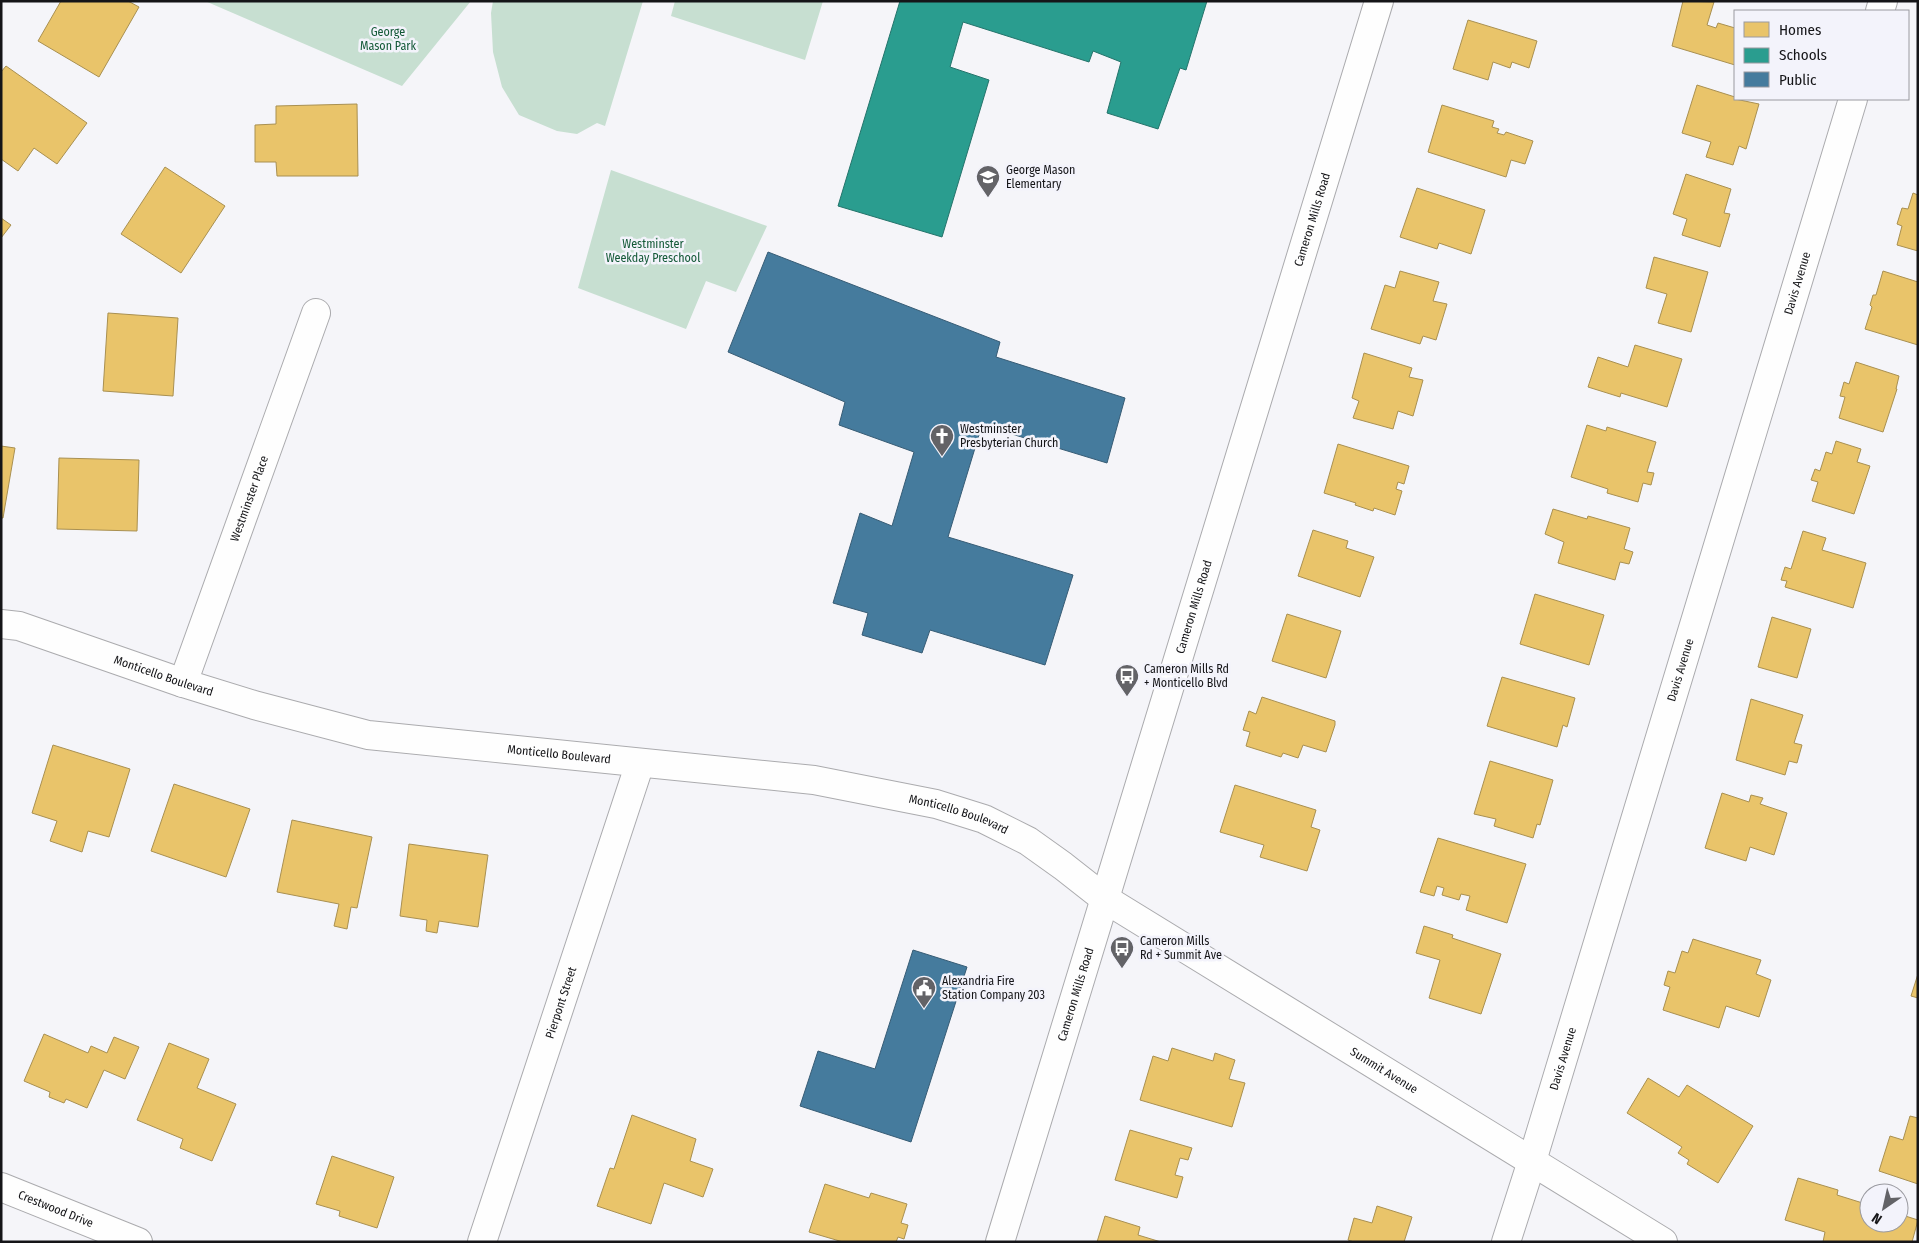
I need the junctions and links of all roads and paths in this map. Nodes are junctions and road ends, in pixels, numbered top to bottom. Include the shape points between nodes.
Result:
1 (1379, 1) edge
2 (1854, 100) edge
3 (316, 313) dead end
4 (1, 624) edge
5 (183, 683) junction
6 (640, 763) junction
7 (1105, 899) junction
8 (1532, 1161) junction
9 (1, 1187) edge
10 (138, 1242) edge
11 (482, 1242) edge
12 (1000, 1242) edge
13 (1506, 1242) edge
14 (1663, 1242) edge

1 - 7 street, Cameron Mills Road
2 - 8 street, Davis Avenue
3 - 5 street, Westminster Place
4 - 5 street, Monticello Boulevard via 19,626
5 - 6 street, Monticello Boulevard via 254,706 368,735
6 - 7 street, Monticello Boulevard via 814,780 936,804 984,819 1028,841
6 - 11 street, Pierpont Street
7 - 8 street, Summit Avenue
7 - 12 street, Cameron Mills Road
8 - 13 street, Davis Avenue
8 - 14 street, Summit Avenue
9 - 10 street, Crestwood Drive

